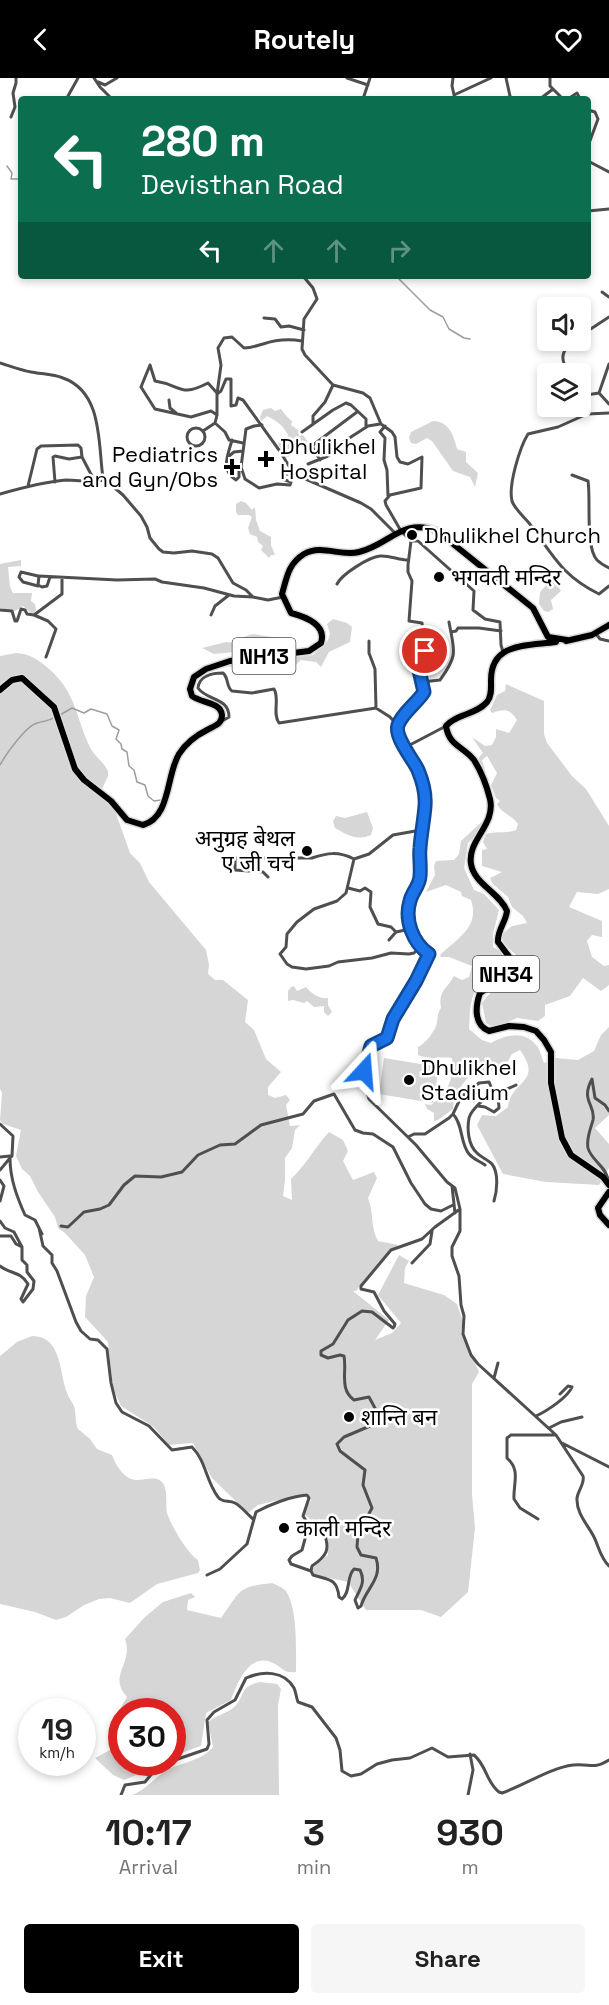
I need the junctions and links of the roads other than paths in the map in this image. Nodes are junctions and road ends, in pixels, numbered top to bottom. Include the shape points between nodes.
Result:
1 (16, 78) edge
2 (78, 78) edge
3 (94, 78) edge
4 (117, 78) edge
5 (346, 78) edge
6 (370, 78) edge
7 (453, 78) edge
8 (491, 78) edge
9 (506, 78) edge
10 (550, 78) edge
11 (368, 85) junction
12 (553, 89) junction
13 (68, 96) dead end
14 (108, 96) edge
15 (364, 96) edge
16 (455, 96) edge
17 (457, 96) edge
18 (511, 96) edge
19 (544, 96) edge
20 (560, 96) edge
21 (591, 111) edge
22 (11, 117) dead end
23 (591, 138) edge
24 (591, 163) edge
25 (609, 172) edge
26 (609, 209) edge
27 (591, 211) edge
28 (306, 279) edge
29 (602, 292) dead end
30 (609, 297) edge
31 (609, 317) edge
32 (264, 318) dead end
33 (591, 329) edge
34 (304, 330) junction
35 (302, 341) junction
36 (0, 363) edge
37 (609, 364) edge
38 (333, 386) junction
39 (599, 393) junction
40 (217, 394) junction
41 (591, 394) edge
42 (170, 400) dead end
43 (609, 404) edge
44 (357, 412) junction
45 (609, 413) edge
46 (177, 414) junction
47 (217, 415) junction
48 (215, 423) junction
49 (313, 424) junction
50 (262, 425) junction
51 (383, 425) junction
52 (366, 427) junction
53 (203, 431) junction
54 (302, 432) dead end
55 (232, 440) junction
56 (243, 442) junction
57 (243, 451) junction
58 (229, 456) junction
59 (82, 457) junction
60 (320, 460) junction
61 (308, 464) dead end
62 (241, 466) junction
63 (294, 474) junction
64 (572, 475) dead end
65 (105, 480) junction
66 (55, 482) junction
67 (95, 482) junction
68 (28, 486) junction
69 (0, 494) edge
70 (388, 496) junction
71 (398, 532) junction
72 (411, 541) junction
73 (408, 560) junction
74 (609, 568) edge
75 (39, 576) junction
76 (50, 577) junction
77 (62, 578) junction
78 (337, 584) dead end
79 (39, 586) junction
80 (609, 586) edge
81 (229, 595) junction
82 (253, 597) junction
83 (283, 597) junction
84 (0, 610) edge
85 (34, 615) junction
86 (211, 615) dead end
87 (485, 619) junction
88 (449, 622) dead end
89 (609, 625) edge
90 (483, 628) junction
91 (543, 629) junction
92 (501, 631) junction
93 (451, 632) junction
94 (596, 634) junction
95 (567, 640) junction
96 (369, 641) dead end
97 (609, 641) edge
98 (534, 645) junction
99 (503, 652) junction
100 (46, 657) dead end
101 (422, 682) junction
102 (0, 690) edge
103 (376, 708) junction
104 (221, 719) junction
105 (398, 726) junction
106 (446, 726) junction
107 (406, 747) junction
108 (421, 830) junction
109 (225, 858) dead end
110 (235, 858) junction
111 (354, 859) junction
112 (268, 877) dead end
113 (348, 888) junction
114 (410, 929) junction
115 (396, 932) junction
116 (389, 940) dead end
117 (420, 947) junction
118 (516, 1085) dead end
119 (478, 1106) junction
120 (609, 1111) edge
121 (453, 1114) junction
122 (0, 1124) edge
123 (407, 1137) junction
124 (0, 1157) edge
125 (11, 1157) junction
126 (485, 1165) dead end
127 (0, 1170) edge
128 (0, 1180) edge
129 (608, 1183) edge
130 (452, 1186) junction
131 (609, 1192) edge
132 (0, 1201) edge
133 (494, 1201) dead end
134 (453, 1205) junction
135 (460, 1209) junction
136 (455, 1213) junction
137 (0, 1221) edge
138 (609, 1225) edge
139 (61, 1226) dead end
140 (39, 1228) junction
141 (432, 1230) junction
142 (42, 1234) dead end
143 (0, 1236) edge
144 (22, 1247) junction
145 (412, 1263) dead end
146 (0, 1266) edge
147 (498, 1364) dead end
148 (494, 1378) junction
149 (560, 1394) dead end
150 (536, 1416) junction
151 (582, 1417) dead end
152 (549, 1428) junction
153 (556, 1435) junction
154 (561, 1442) junction
155 (608, 1465) edge
156 (253, 1519) junction
157 (538, 1519) dead end
158 (305, 1539) dead end
159 (609, 1566) edge
160 (311, 1571) junction
161 (207, 1575) dead end
162 (470, 1754) junction
163 (186, 1757) edge
164 (609, 1760) edge
165 (150, 1776) edge
166 (121, 1795) edge
167 (468, 1795) edge

1 - 22 street
2 - 13 street
3 - 4 street via 103,85
3 - 14 street
5 - 11 street
6 - 11 street
7 - 16 street
8 - 17 street
9 - 18 street
10 - 12 street
11 - 15 street
12 - 19 street
12 - 20 street
21 - 23 street via 598,119
24 - 25 street
26 - 27 street
28 - 34 street via 317,299 306,315
29 - 30 street
31 - 33 street
32 - 34 street via 275,319 281,327
34 - 35 street
35 - 38 street via 305,355
35 - 40 street via 291,339 244,348 232,337 224,338 218,348 221,365
36 - 65 street via 63,378 84,392 99,435
37 - 39 street
38 - 49 street via 313,416
38 - 51 street via 370,398
39 - 41 street
39 - 43 street
40 - 46 street via 208,383 191,391 156,381 150,365 141,387 155,409
40 - 47 street
40 - 50 street via 226,379 231,379 231,406 241,398
42 - 46 street via 170,408
44 - 49 street via 351,405 343,404
44 - 52 street via 366,419
44 - 60 street via 314,444
45 - 80 street via 587,414 558,427 528,434 514,470 512,501 560,568 599,594
46 - 47 street via 191,417 211,411
47 - 48 street
48 - 53 street
48 - 55 street
49 - 54 street
50 - 56 street via 246,429
50 - 63 street
51 - 52 street
51 - 70 street
51 - 70 street via 395,437 400,462 410,464 422,457 423,462 421,488
52 - 60 street
53 - 53 street via 190,431 189,444 202,444
55 - 56 street
55 - 58 street
56 - 57 street
57 - 58 street
57 - 62 street
58 - 62 street via 225,461 232,478 239,477
59 - 66 street via 55,456
59 - 67 street
59 - 68 street via 78,445 38,447
60 - 61 street
62 - 63 street via 245,479 258,488 290,485 282,479 283,474
63 - 71 street via 361,502
64 - 74 street via 588,481 593,552
65 - 67 street
65 - 82 street via 141,516 159,549 212,554 232,583
66 - 67 street
66 - 68 street
68 - 69 street
70 - 71 street via 386,505
71 - 72 street
71 - 83 highway via 359,552 315,550 305,554 287,574
71 - 91 highway via 418,527 437,531 533,608
72 - 73 street
72 - 87 street via 418,541 474,591 473,610
73 - 78 street via 374,557
73 - 101 street via 412,580 409,621 424,627 425,649 419,670
75 - 76 street
75 - 79 street
75 - 79 street via 21,572 19,577
76 - 77 street
76 - 79 street via 47,586
77 - 81 street via 155,579
77 - 85 street via 62,594
81 - 82 street
81 - 86 street via 215,606
82 - 83 street
83 - 104 highway, NH13 via 291,613 320,627 321,643 309,651 230,661 194,676 192,696 216,706
84 - 85 street via 12,610 15,621 21,609
85 - 100 street via 56,629
87 - 90 street
87 - 92 street via 500,622
88 - 93 street
89 - 94 highway
90 - 92 street
90 - 93 street via 458,628
91 - 95 highway via 550,639
91 - 98 highway
92 - 99 street
93 - 101 street via 456,650 452,661 440,680
94 - 95 highway
94 - 97 street
95 - 98 highway
96 - 103 street via 375,669
98 - 99 highway
99 - 106 highway via 492,665 489,700
101 - 105 street via 424,692
102 - 104 highway via 12,680 22,678 50,702 75,770 128,820 143,825 153,821 161,810 174,765 185,745
103 - 104 street via 279,723 274,688 232,692 224,674 218,673 204,678 198,688 226,706 229,717
103 - 105 street
105 - 107 street via 398,735
106 - 107 street
106 - 129 highway, NH34 via 450,739 473,759 490,799 490,815 471,852 471,866 507,911 498,942 512,967 480,993 479,1022 489,1031 509,1026 530,1028 544,1040 550,1052 550,1083 562,1138 571,1155
107 - 108 street via 423,787
108 - 111 street via 393,835 369,854
108 - 114 street via 421,874 410,899
109 - 110 street
110 - 111 street via 312,858 335,853
110 - 112 street via 235,870 263,872
111 - 113 street
113 - 115 street via 371,892 370,907 376,921
113 - 117 street via 340,899 305,914 290,929 280,954 287,964 306,969 391,953 409,954
114 - 115 street
114 - 117 street
115 - 116 street
117 - 123 street via 429,954 393,1019 387,1038 371,1046 364,1071 369,1099
118 - 119 street via 500,1095 499,1108 494,1112
119 - 121 street via 492,1089 489,1082 479,1083 461,1096
119 - 133 street via 470,1116 468,1131 476,1152 495,1170
120 - 129 street via 595,1098 592,1079 586,1093 594,1117 588,1149 603,1168
121 - 123 street via 425,1134
121 - 126 street via 466,1149
122 - 125 street via 13,1136
123 - 130 street
124 - 125 street
125 - 127 street
125 - 140 street via 13,1184 24,1215 35,1220
128 - 132 street via 4,1186
130 - 134 street
130 - 135 street via 458,1193
131 - 138 highway via 598,1208
134 - 136 street
134 - 139 street via 441,1211 427,1207 393,1147 373,1134 355,1130 334,1094 314,1101 303,1114 261,1125 235,1144 220,1145 198,1155 182,1172 161,1177 135,1176 109,1204 84,1212 68,1227
135 - 136 street
135 - 148 street via 460,1231 452,1247 464,1316 463,1334 471,1355
136 - 141 street
137 - 144 street via 14,1232
140 - 142 street
140 - 156 street via 76,1322 90,1339 98,1340 107,1349 113,1394 122,1412 149,1426 172,1450 192,1447 201,1456 218,1497 234,1503
141 - 145 street via 430,1244
141 - 160 street via 422,1239 392,1250 361,1286 374,1292 394,1327 372,1312 362,1311 348,1320 333,1344 321,1352 328,1358 344,1356 343,1383 349,1396 354,1400 369,1397 376,1410 370,1426 337,1444 340,1451 365,1470 363,1485 372,1508 360,1529 357,1547 361,1555 376,1558 378,1577 358,1608 354,1600 363,1583 360,1570 350,1573 342,1599 334,1582
143 - 144 street via 11,1236
144 - 146 street via 22,1260 34,1281 23,1302 27,1281
147 - 148 street
148 - 150 street
149 - 150 street via 572,1387
150 - 152 street
151 - 152 street
152 - 153 street
153 - 154 street
153 - 157 street via 507,1438 507,1458 517,1477 514,1499 520,1508
154 - 155 street
154 - 159 street via 583,1476 577,1502 584,1523
156 - 160 street via 256,1512 268,1505 307,1495 303,1516 309,1525 323,1532 327,1547 324,1558
156 - 161 street via 247,1544 220,1569
158 - 160 street via 302,1550 289,1560
162 - 163 street via 448,1757 429,1748 410,1758 377,1764 355,1776 346,1775 338,1744 318,1713 298,1702 289,1682 272,1673 259,1673 246,1678 235,1700 210,1715 207,1749
162 - 164 street via 484,1766 492,1786 499,1792 562,1768 598,1766
162 - 167 street
165 - 166 street via 145,1782 125,1785

